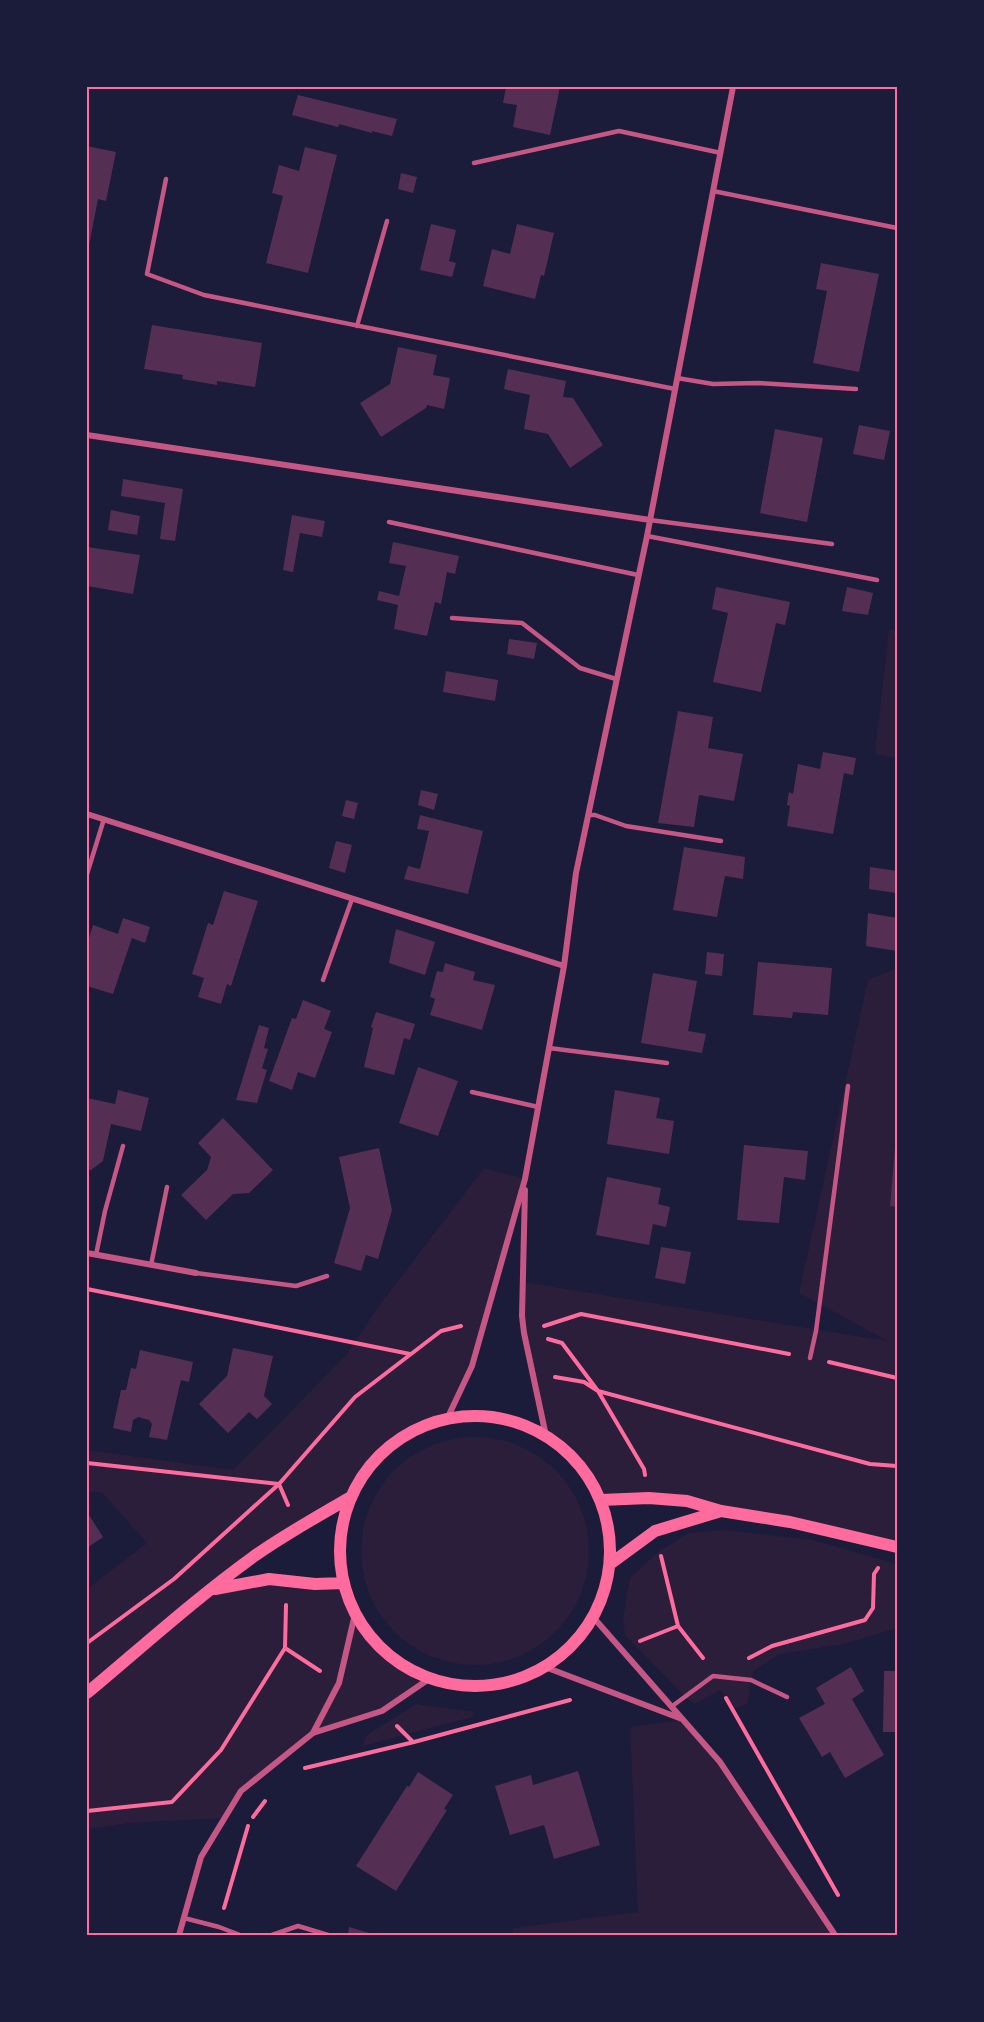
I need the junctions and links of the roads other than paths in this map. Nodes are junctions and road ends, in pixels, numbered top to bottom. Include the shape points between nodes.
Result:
1 (733, 87) edge
2 (721, 153) junction
3 (474, 163) dead end
4 (166, 179) dead end
5 (713, 191) junction
6 (387, 221) dead end
7 (897, 228) edge
8 (357, 326) junction
9 (677, 378) junction
10 (675, 389) junction
11 (856, 389) dead end
12 (87, 435) edge
13 (650, 520) junction
14 (390, 522) dead end
15 (646, 536) junction
16 (832, 544) dead end
17 (638, 575) junction
18 (877, 580) dead end
19 (452, 618) dead end
20 (616, 679) junction
21 (87, 814) edge
22 (588, 815) junction
23 (104, 819) junction
24 (721, 841) dead end
25 (87, 874) edge
26 (352, 899) junction
27 (564, 966) junction
28 (323, 980) dead end
29 (549, 1048) junction
30 (667, 1063) dead end
31 (848, 1086) dead end
32 (472, 1092) dead end
33 (538, 1107) junction
34 (123, 1146) dead end
35 (525, 1179) junction
36 (167, 1187) dead end
37 (87, 1253) edge
38 (96, 1255) junction
39 (151, 1265) junction
40 (196, 1273) joint
41 (327, 1276) dead end
42 (810, 1358) road end
43 (447, 1419) junction
44 (546, 1436) junction
45 (351, 1497) junction
46 (601, 1500) junction
47 (721, 1511) junction
48 (894, 1546) edge
49 (610, 1564) junction
50 (344, 1583) junction
51 (211, 1590) junction
52 (355, 1614) junction
53 (593, 1617) junction
54 (545, 1667) junction
55 (429, 1679) junction
56 (87, 1693) edge
57 (787, 1697) dead end
58 (671, 1707) junction
59 (683, 1720) junction
60 (313, 1733) junction
61 (184, 1918) junction
62 (179, 1935) edge
63 (240, 1935) edge
64 (272, 1935) edge
65 (328, 1935) edge
66 (835, 1935) edge

1 - 2 street
2 - 3 lane via 619,131
2 - 5 street
4 - 8 lane via 147,274 204,295
5 - 7 lane
5 - 9 street
6 - 8 lane
8 - 10 lane
9 - 10 street
9 - 11 lane via 713,384
10 - 13 street
12 - 13 street
13 - 15 street
13 - 16 lane
14 - 17 lane
15 - 17 street
15 - 18 lane
17 - 20 street
19 - 20 lane via 522,623 580,668
20 - 22 street
21 - 23 street
22 - 24 lane via 626,826
22 - 27 street
23 - 25 lane
23 - 26 street
26 - 27 street
26 - 28 lane
27 - 29 street
29 - 30 lane
29 - 33 street
31 - 42 lane
32 - 33 lane
33 - 35 street
34 - 38 lane
35 - 43 street via 472,1366
35 - 44 street via 522,1316
36 - 39 lane
37 - 38 street
38 - 39 street
39 - 40 street
40 - 41 lane via 296,1286
43 - 44 main road via 481,1416 515,1422
43 - 45 main road via 406,1435 380,1455
44 - 46 main road via 575,1459
45 - 50 main road via 340,1540
45 - 51 main road via 298,1527
46 - 47 main road via 687,1501
46 - 49 main road via 609,1532
47 - 48 main road
47 - 49 main road via 655,1532
49 - 53 main road
50 - 51 main road via 269,1578
50 - 52 main road
51 - 56 main road
52 - 55 main road via 380,1648
52 - 60 street via 339,1683
53 - 54 main road via 573,1645
53 - 58 street
54 - 55 main road via 508,1682 468,1686
54 - 59 street
55 - 60 street via 382,1711
57 - 58 lane via 751,1680 713,1676
58 - 59 street
59 - 66 street via 720,1762
60 - 61 street via 241,1791 201,1857
61 - 62 street
61 - 63 lane
64 - 65 lane via 298,1926

